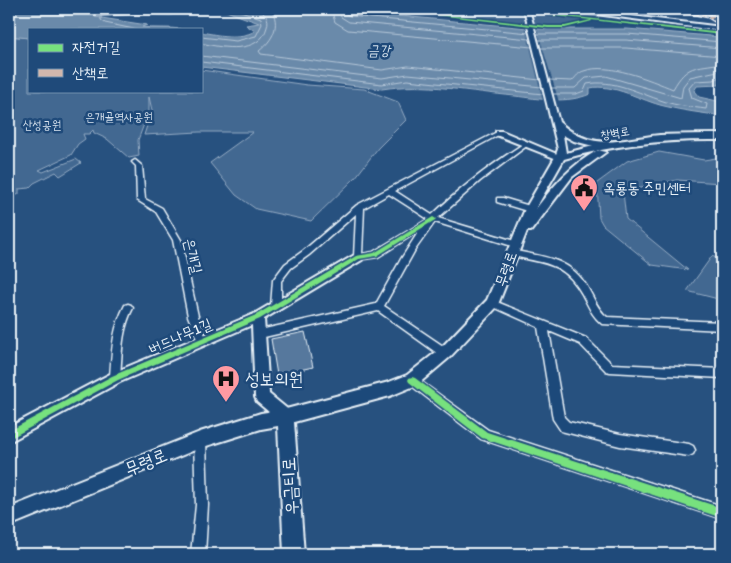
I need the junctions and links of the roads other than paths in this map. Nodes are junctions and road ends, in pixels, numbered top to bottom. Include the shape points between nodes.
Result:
1 (526, 9) edge
2 (562, 9) edge
3 (571, 9) edge
4 (674, 9) edge
5 (722, 11) edge
6 (710, 17) junction
7 (722, 27) edge
8 (555, 122) junction
9 (722, 132) edge
10 (499, 133) joint
11 (674, 137) junction
12 (722, 137) edge
13 (525, 144) junction
14 (622, 144) junction
15 (560, 157) junction
16 (135, 162) dead end
17 (389, 191) junction
18 (500, 200) dead end
19 (360, 207) junction
20 (530, 209) junction
21 (433, 219) junction
22 (513, 249) junction
23 (358, 257) junction
24 (492, 303) junction
25 (276, 306) junction
26 (379, 306) junction
27 (128, 308) dead end
28 (258, 317) junction
29 (543, 325) junction
30 (722, 326) edge
31 (260, 334) junction
32 (202, 341) junction
33 (445, 353) junction
34 (722, 373) edge
35 (115, 378) junction
36 (412, 380) junction
37 (286, 417) junction
38 (9, 435) edge
39 (200, 440) junction
40 (689, 450) dead end
41 (722, 513) edge
42 (9, 517) edge
43 (198, 554) edge
44 (294, 554) edge

1 - 8 main road
2 - 7 highway
3 - 7 highway
4 - 6 street
5 - 6 street
6 - 7 street
8 - 14 main road via 569,136 582,141
8 - 15 main road via 562,149
9 - 11 main road, 창벽로 via 687,133
10 - 13 street
10 - 17 street
11 - 12 main road, 창벽로
11 - 14 main road, 창벽로
13 - 15 street
13 - 21 street
14 - 15 main road, 창벽로
14 - 22 main road via 592,156 570,173
15 - 20 main road, 무령로
16 - 32 street, 은개길 via 139,166 141,200 159,210 177,240 193,316
17 - 19 street
17 - 21 street
18 - 20 street
19 - 23 street
19 - 25 street via 288,266 277,280
20 - 22 main road, 무령로
21 - 22 street
21 - 23 street via 375,255
21 - 26 street
22 - 24 main road, 무령로
22 - 30 street via 536,259 552,260 568,270 580,281 605,321
23 - 25 street, 버드나무1길
24 - 29 street
24 - 33 main road, 무령로
25 - 28 street, 버드나무1길
26 - 31 street
26 - 33 street
27 - 35 street via 118,330
28 - 31 street
28 - 32 street, 버드나무1길
29 - 34 street via 583,341 610,368
29 - 40 street via 559,419 565,427 620,440
31 - 37 street via 262,397
32 - 35 street, 버드나무1길
33 - 36 main road, 무령로
35 - 38 street, 버드나무1길
36 - 37 main road, 무령로
36 - 41 street via 485,435
37 - 39 main road, 무령로 via 261,421
37 - 44 main road, 우금티로
39 - 42 main road, 무령로
39 - 43 street via 202,506

